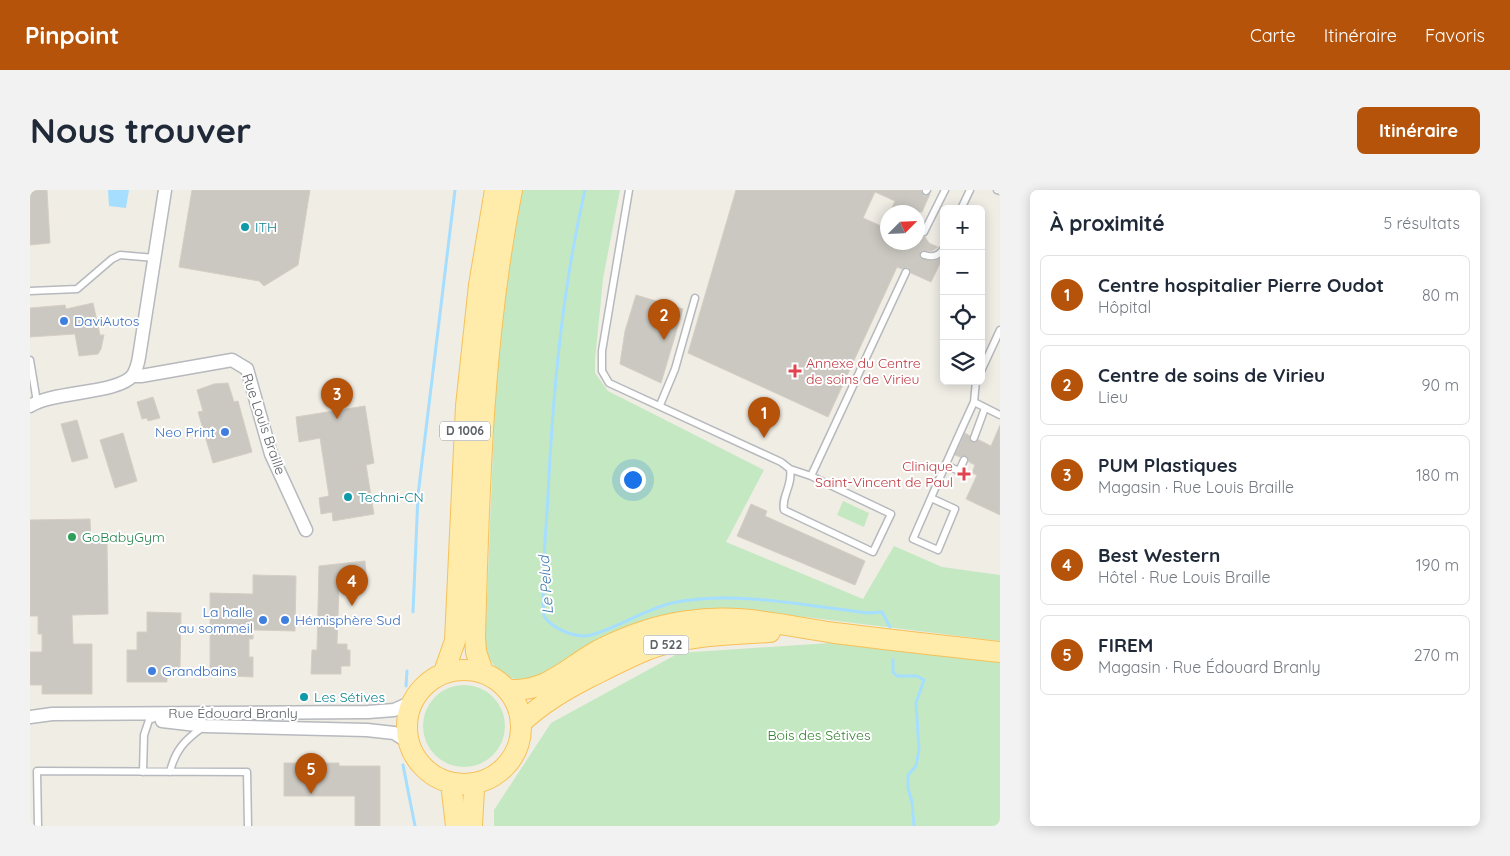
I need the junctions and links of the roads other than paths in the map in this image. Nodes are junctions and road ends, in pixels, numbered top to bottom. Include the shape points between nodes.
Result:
1 (165, 190) edge
2 (495, 190) edge
3 (512, 190) edge
4 (629, 190) edge
5 (945, 190) edge
6 (970, 190) edge
7 (963, 205) edge
8 (925, 230) edge
9 (942, 250) edge
10 (924, 255) dead end
11 (155, 258) junction
12 (906, 272) dead end
13 (30, 291) edge
14 (694, 298) dead end
15 (1000, 330) edge
16 (30, 360) edge
17 (985, 362) edge
18 (132, 376) junction
19 (976, 385) edge
20 (974, 402) junction
21 (33, 404) edge
22 (660, 406) junction
23 (985, 408) junction
24 (1000, 415) edge
25 (974, 438) dead end
26 (964, 460) dead end
27 (946, 465) junction
28 (790, 469) junction
29 (811, 476) junction
30 (931, 498) junction
31 (306, 530) dead end
32 (832, 632) junction
33 (1000, 652) edge
34 (444, 672) junction
35 (483, 672) junction
36 (508, 690) junction
37 (412, 702) junction
38 (216, 713) junction
39 (52, 714) junction
40 (30, 717) edge
41 (149, 720) junction
42 (521, 723) junction
43 (205, 726) junction
44 (408, 742) junction
45 (143, 772) junction
46 (170, 772) junction
47 (451, 783) junction
48 (476, 783) junction
49 (38, 826) edge
50 (248, 826) edge
51 (456, 826) edge
52 (472, 826) edge

1 - 11 street
2 - 34 main road, D 1006 via 479,285 466,406 455,641
3 - 35 main road, D 1006 via 496,285 484,404 475,636
4 - 22 lane via 603,341 602,371 609,383
5 - 8 lane
6 - 7 lane
9 - 10 lane via 937,256
11 - 13 lane via 120,255 77,289
11 - 18 street via 139,357
12 - 29 lane
14 - 22 lane via 675,369
15 - 17 lane
16 - 21 lane
18 - 21 street, Rue Louis Braille via 122,384
18 - 31 street, Rue Louis Braille via 232,360 247,368 271,454
19 - 20 lane
20 - 23 lane
20 - 27 lane
22 - 28 lane
23 - 24 lane
23 - 25 lane
26 - 27 lane via 959,471
27 - 30 lane
28 - 29 lane
28 - 29 lane via 792,479 784,510 874,552 891,514
30 - 30 lane via 913,539 938,550 955,509
32 - 33 main road, D 522
32 - 36 main road, D 522 via 726,617 688,621 620,640 597,651 563,675 533,689
32 - 42 main road, D 522 via 727,634 692,638 650,649 541,704
34 - 35 main road via 470,669
34 - 37 main road via 420,689
35 - 36 main road
36 - 42 main road via 517,706
37 - 38 street, Rue Édouard Branly via 394,710 368,712
37 - 44 main road via 407,722
38 - 39 street, Rue Édouard Branly
38 - 41 lane
39 - 40 street, Rue Édouard Branly
39 - 41 street, Rue Édouard Branly
41 - 43 street, Rue Édouard Branly
41 - 45 lane via 144,735
42 - 48 main road via 520,740 514,754 492,777
43 - 44 street, Rue Édouard Branly via 367,730 394,733
43 - 46 lane via 184,741 174,755
44 - 47 main road via 428,772
45 - 46 lane
45 - 49 lane via 37,771
46 - 50 lane via 247,772
47 - 48 main road
47 - 51 main road
48 - 52 main road

